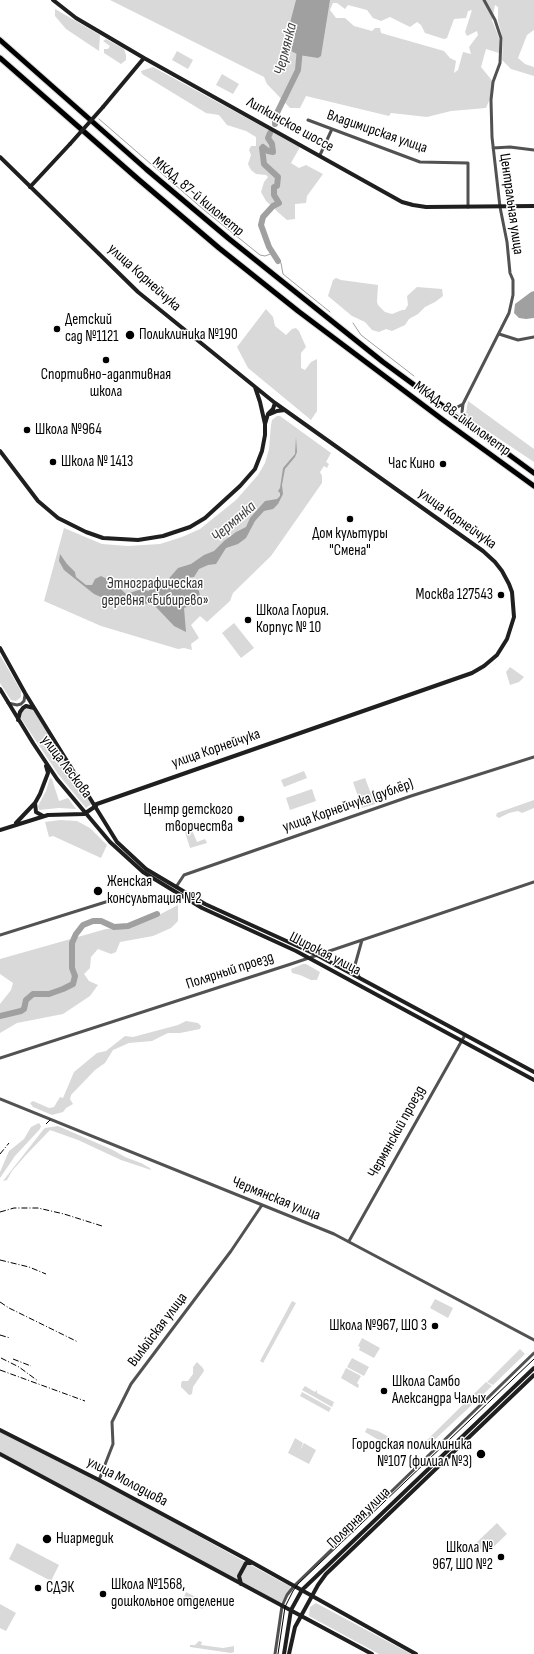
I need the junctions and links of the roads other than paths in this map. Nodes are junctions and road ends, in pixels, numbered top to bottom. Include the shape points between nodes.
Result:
1 (53, 0) edge
2 (484, 0) edge
3 (1, 42) edge
4 (0, 58) edge
5 (144, 58) junction
6 (308, 120) dead end
7 (332, 129) junction
8 (493, 148) junction
9 (534, 150) edge
10 (320, 155) junction
11 (0, 157) edge
12 (30, 187) junction
13 (534, 206) edge
14 (468, 207) junction
15 (500, 207) junction
16 (499, 334) junction
17 (534, 337) edge
18 (383, 362) joint
19 (376, 371) joint
20 (255, 387) junction
21 (269, 398) junction
22 (260, 402) junction
23 (275, 403) junction
24 (463, 404) junction
25 (445, 408) junction
26 (285, 410) junction
27 (267, 417) junction
28 (265, 424) junction
29 (471, 427) junction
30 (0, 451) edge
31 (534, 472) edge
32 (534, 486) edge
33 (0, 648) edge
34 (0, 689) edge
35 (25, 693) junction
36 (8, 703) junction
37 (34, 708) junction
38 (18, 720) junction
39 (534, 756) edge
40 (46, 764) junction
41 (35, 804) junction
42 (96, 804) junction
43 (86, 814) junction
44 (43, 816) junction
45 (13, 825) junction
46 (0, 830) edge
47 (112, 835) joint
48 (110, 842) joint
49 (534, 882) edge
50 (176, 888) junction
51 (128, 895) dead end
52 (0, 935) edge
53 (362, 940) junction
54 (315, 954) junction
55 (307, 958) junction
56 (359, 977) junction
57 (355, 983) junction
58 (444, 1024) junction
59 (442, 1030) junction
60 (465, 1035) junction
61 (461, 1041) junction
62 (0, 1058) edge
63 (534, 1072) edge
64 (534, 1080) edge
65 (0, 1100) edge
66 (262, 1205) junction
67 (349, 1241) junction
68 (534, 1340) edge
69 (534, 1353) edge
70 (534, 1368) edge
71 (534, 1375) edge
72 (0, 1430) edge
73 (0, 1454) edge
74 (99, 1480) junction
75 (241, 1557) junction
76 (253, 1563) junction
77 (228, 1577) junction
78 (242, 1584) junction
79 (294, 1586) junction
80 (302, 1590) junction
81 (312, 1596) junction
82 (282, 1606) junction
83 (291, 1610) junction
84 (302, 1616) junction
85 (275, 1654) edge
86 (284, 1654) edge
87 (289, 1654) edge
88 (372, 1654) edge
89 (416, 1654) edge

1 - 5 street, Липкинское шоссе via 76,18
2 - 8 street, Центральная улица via 495,20 501,43 500,63 493,82 491,100
3 - 18 highway, МКАД, 87-й километр via 228,238
4 - 19 highway, МКАД, 87-й километр via 219,248
5 - 10 street, Липкинское шоссе
5 - 12 street, bridge
6 - 7 street, Владимирская улица
7 - 10 street
7 - 14 street, Владимирская улица via 420,162 468,162
8 - 9 street
8 - 15 street, Центральная улица
10 - 14 street, Липкинское шоссе via 408,203 426,207
11 - 12 street, улица Корнейчука
12 - 20 street, улица Корнейчука via 138,292
13 - 15 street, Липкинское шоссе
14 - 15 street, Липкинское шоссе
15 - 16 street, Центральная улица via 513,280 513,295 509,313
16 - 17 street via 518,340
16 - 24 street, Центральная улица
18 - 25 highway, МКАД, 88-й километр
19 - 32 highway, МКАД, 88-й километр
20 - 21 street, улица Корнейчука
20 - 22 street
21 - 22 street via 264,397
21 - 23 street, улица Корнейчука
22 - 28 street
23 - 26 street, улица Корнейчука
23 - 27 street
24 - 25 street via 454,409
24 - 29 street via 463,416
25 - 29 highway, МКАД, 88-й километр
26 - 27 street via 277,410
26 - 42 street, улица Корнейчука via 495,562 512,592 514,617 509,636 497,655 472,673
27 - 28 street
28 - 30 street via 259,461 240,486 205,518 190,527 146,539 103,538 58,518 35,498
29 - 31 highway, МКАД, 88-й километр
33 - 35 street, улица Лескова
34 - 36 street, улица Лескова
35 - 36 street via 26,697 21,704
35 - 37 street, улица Лескова
36 - 38 street, улица Лескова
37 - 38 street via 23,708
37 - 42 street, улица Лескова
38 - 40 street, улица Лескова
39 - 50 street, улица Корнейчука (дублёр) via 184,875
40 - 41 street via 48,773
40 - 43 street, улица Лескова
41 - 44 street via 36,812
41 - 45 street
42 - 43 street
42 - 47 street, улица Лескова
43 - 44 street
43 - 48 street, улица Лескова
44 - 45 street
45 - 46 street
47 - 50 street, Широкая улица via 136,861
48 - 55 street, Широкая улица via 143,872 196,905
49 - 53 street, Полярный проезд
50 - 54 street, Широкая улица via 222,913
51 - 52 street
53 - 54 street, Полярный проезд
53 - 56 street via 355,965
54 - 55 street, Полярный проезд
54 - 56 street, Широкая улица
55 - 57 street, Широкая улица
55 - 62 street, Полярный проезд
56 - 57 street via 354,979
56 - 58 street, Широкая улица
57 - 59 street, Широкая улица
58 - 59 street via 446,1030
58 - 60 street, Широкая улица
59 - 61 street, Широкая улица
60 - 61 street, Чермянский проезд
60 - 63 street, Широкая улица
61 - 64 street, Широкая улица
61 - 67 street, Чермянский проезд
65 - 66 street, Чермянская улица
66 - 67 street, Чермянская улица
66 - 74 street, Вилюйская улица via 231,1251 131,1384 112,1422 113,1444
67 - 68 street, Чермянская улица
69 - 79 street
70 - 80 street, Полярная улица
71 - 81 street, Полярная улица via 326,1574
72 - 74 street, улица Молодцова
73 - 77 street
74 - 75 street, улица Молодцова
75 - 76 street, улица Молодцова
75 - 77 street via 244,1562 237,1575
76 - 78 street via 246,1563 239,1576
76 - 79 street, улица Молодцова
77 - 78 street
78 - 82 street
79 - 80 street, улица Молодцова
79 - 82 street
80 - 81 street, улица Молодцова
80 - 83 street, Полярная улица
81 - 84 street, Полярная улица
81 - 89 street, улица Молодцова
82 - 83 street
82 - 85 street
83 - 84 street
83 - 86 street, Полярная улица
84 - 87 street, Полярная улица via 294,1631
84 - 88 street

